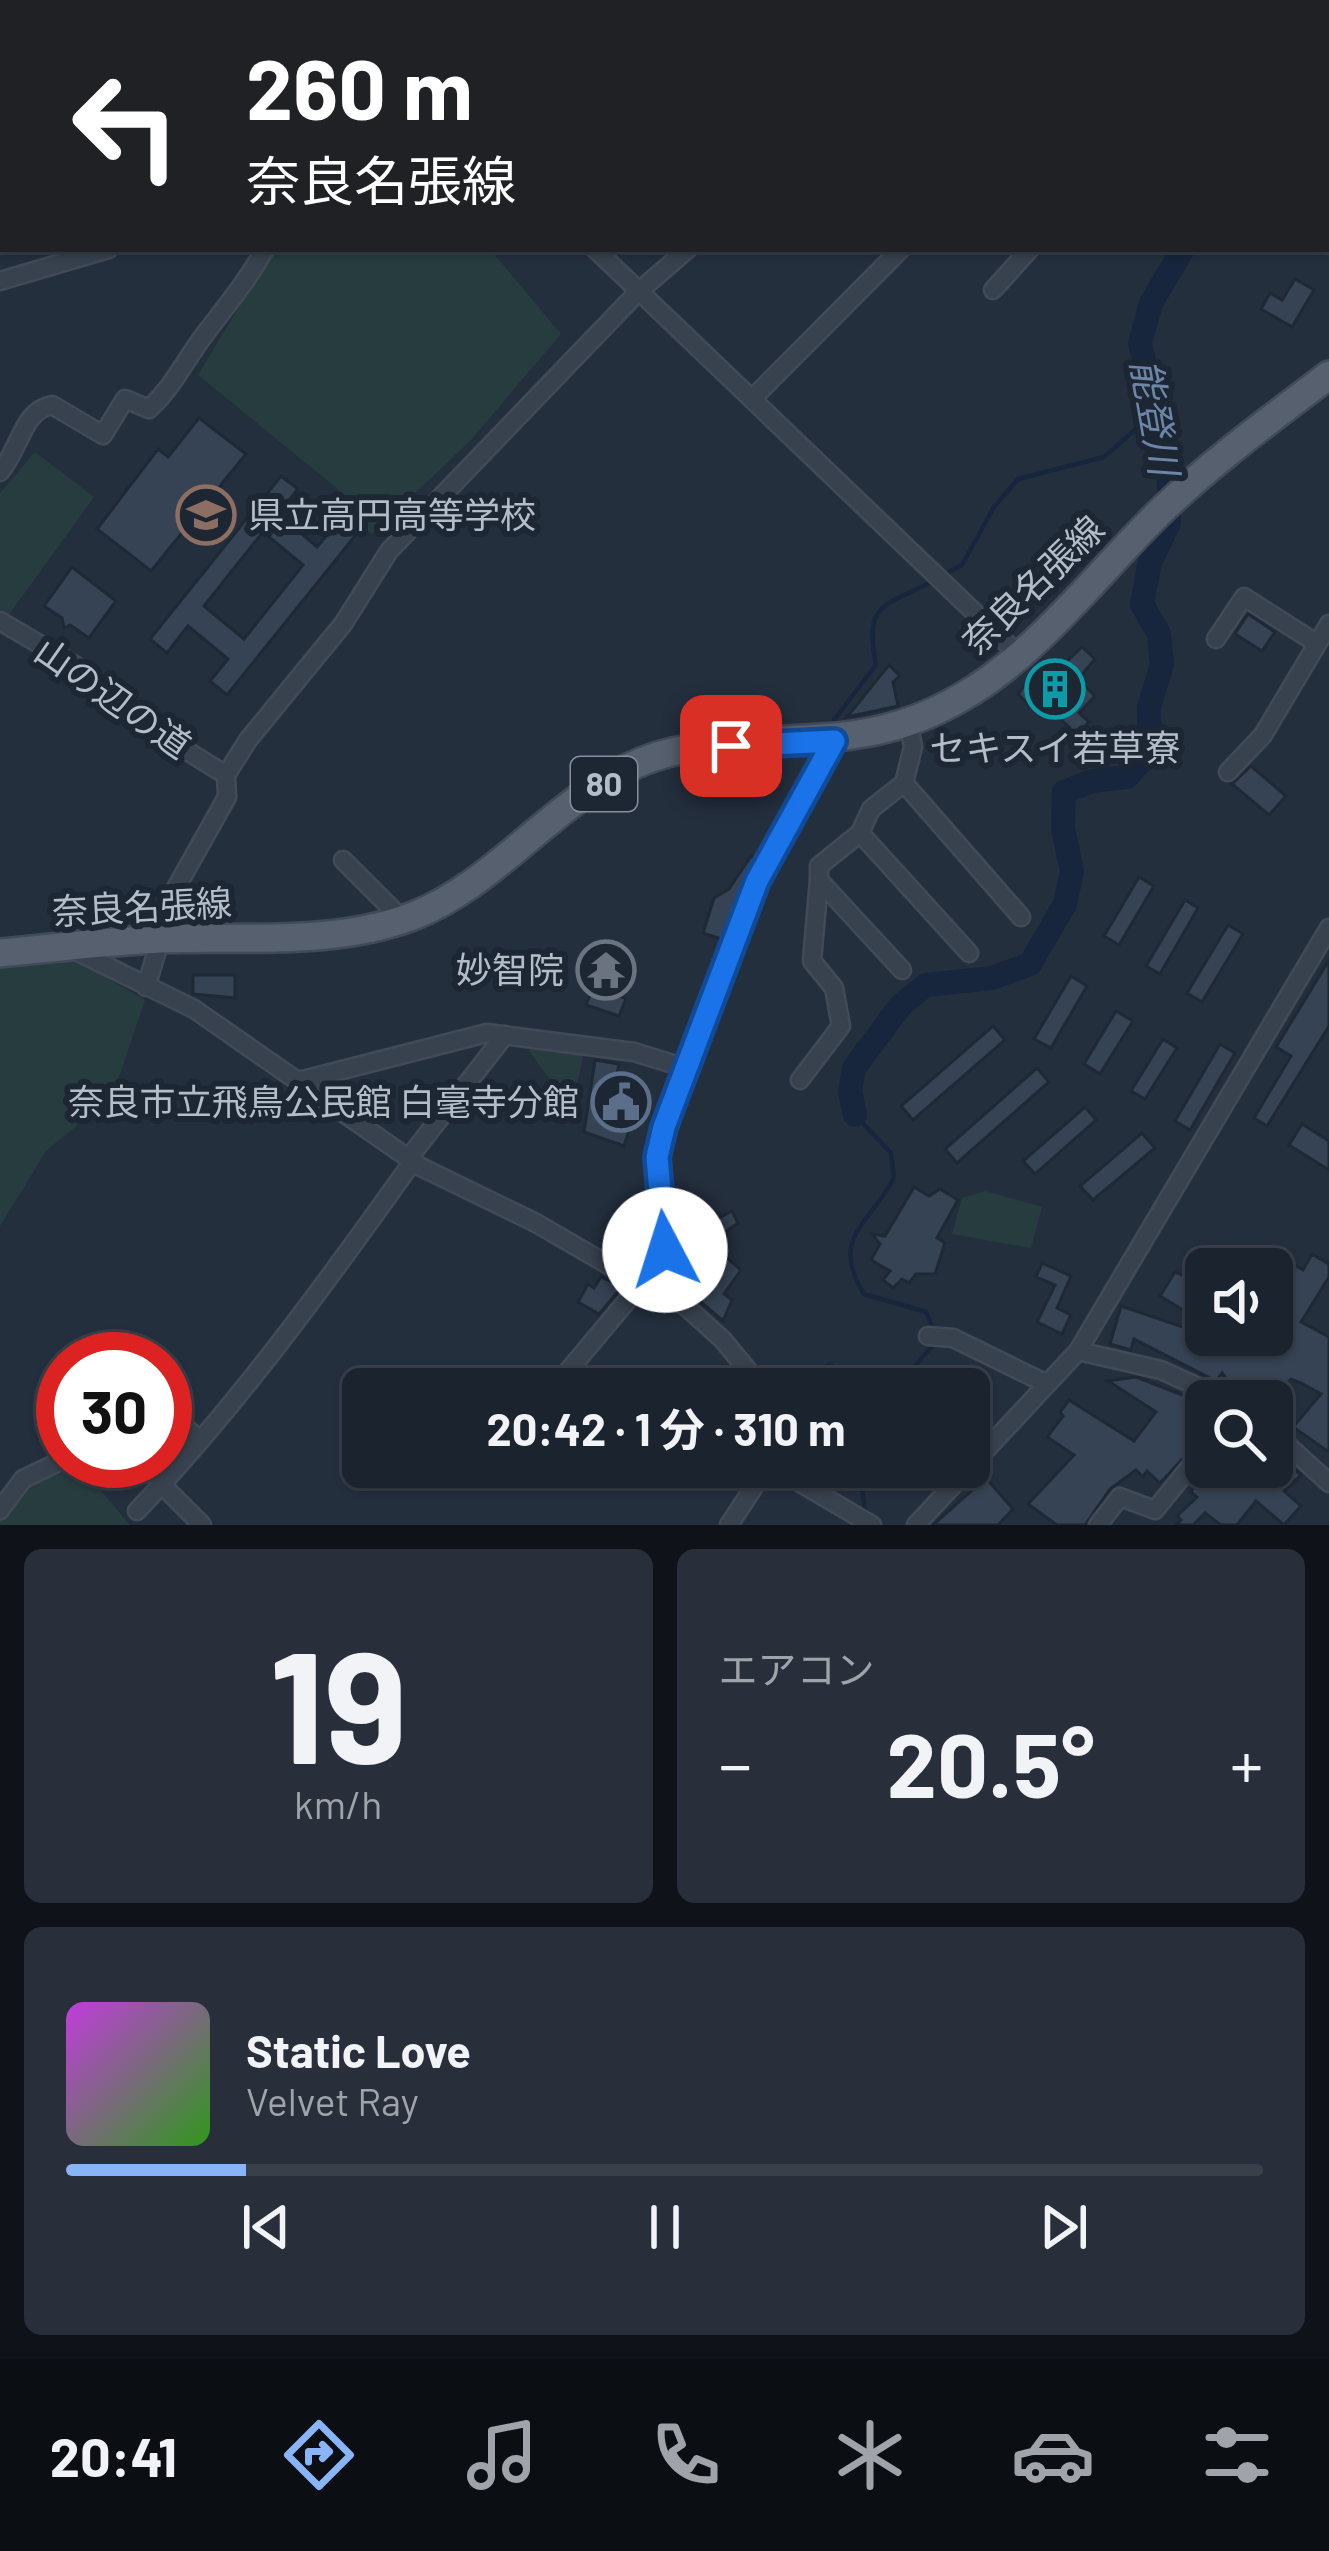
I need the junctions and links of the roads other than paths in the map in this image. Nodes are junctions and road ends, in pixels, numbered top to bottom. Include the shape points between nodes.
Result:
1 (99, 252) edge
2 (263, 252) edge
3 (598, 252) edge
4 (685, 252) edge
5 (898, 252) edge
6 (1027, 252) edge
7 (0, 281) edge
8 (993, 290) dead end
9 (638, 292) junction
10 (1329, 375) edge
11 (752, 399) junction
12 (0, 472) edge
13 (0, 621) edge
14 (1329, 624) edge
15 (1216, 639) dead end
16 (1316, 643) junction
17 (1018, 655) junction
18 (909, 724) junction
19 (834, 741) junction
20 (1228, 772) dead end
21 (226, 776) junction
22 (904, 783) junction
23 (860, 833) junction
24 (343, 860) dead end
25 (819, 880) junction
26 (1021, 917) dead end
27 (402, 919) junction
28 (1329, 928) edge
29 (158, 939) junction
30 (67, 947) junction
31 (0, 953) edge
32 (968, 953) dead end
33 (902, 970) dead end
34 (146, 987) junction
35 (505, 1035) junction
36 (686, 1068) junction
37 (800, 1080) dead end
38 (299, 1081) junction
39 (410, 1159) junction
40 (648, 1281) junction
41 (928, 1336) dead end
42 (1078, 1351) junction
43 (571, 1368) edge
44 (746, 1368) edge
45 (1185, 1381) edge
46 (1047, 1384) junction
47 (192, 1433) edge
48 (200, 1439) junction
49 (192, 1449) edge
50 (1293, 1450) edge
51 (36, 1473) edge
52 (1185, 1473) edge
53 (1329, 1483) edge
54 (159, 1488) edge
55 (165, 1488) edge
56 (755, 1488) edge
57 (806, 1488) edge
58 (0, 1510) edge
59 (136, 1511) dead end
60 (866, 1523) edge
61 (202, 1525) edge
62 (729, 1525) edge
63 (916, 1525) edge
64 (1098, 1525) edge

1 - 7 street
2 - 12 street via 174,386 149,409 125,399 103,435 52,405 38,408
3 - 9 street
4 - 9 street
5 - 11 street
6 - 8 street
9 - 11 street
9 - 21 street via 388,551 343,624
10 - 17 main road, 奈良名張線 / 80 via 1172,501
11 - 17 street
13 - 21 street, 山の辺の道 via 90,674 129,715
14 - 16 street
15 - 16 street via 1244,597
16 - 20 street via 1263,735
17 - 18 main road, 奈良名張線 / 80
18 - 19 main road, 奈良名張線 / 80
18 - 22 street
19 - 27 main road, 奈良名張線 / 80 via 651,759 600,786 453,895
19 - 36 street via 757,881
21 - 29 street via 227,797 176,888
22 - 23 street via 871,809
22 - 26 street
23 - 25 street via 819,866
23 - 32 street
24 - 27 street
25 - 33 street
25 - 37 street via 812,962 834,988 842,1026
27 - 29 main road, 奈良名張線 / 80 via 346,935
28 - 42 street
29 - 30 main road, 奈良名張線 / 80
29 - 34 street
30 - 31 main road, 奈良名張線 / 80
30 - 34 street
34 - 38 street via 231,1031
35 - 36 street via 634,1052
35 - 38 street
35 - 39 street
36 - 40 street via 657,1157 665,1250
38 - 39 street
39 - 40 street
39 - 48 street via 350,1250
40 - 43 street
40 - 44 street
41 - 46 street via 953,1338
42 - 45 street
42 - 46 street
46 - 63 street
47 - 48 street
48 - 49 street
50 - 53 street
51 - 58 street
52 - 64 street via 1155,1510 1120,1497
54 - 59 street
55 - 61 street
56 - 62 street
57 - 60 street

